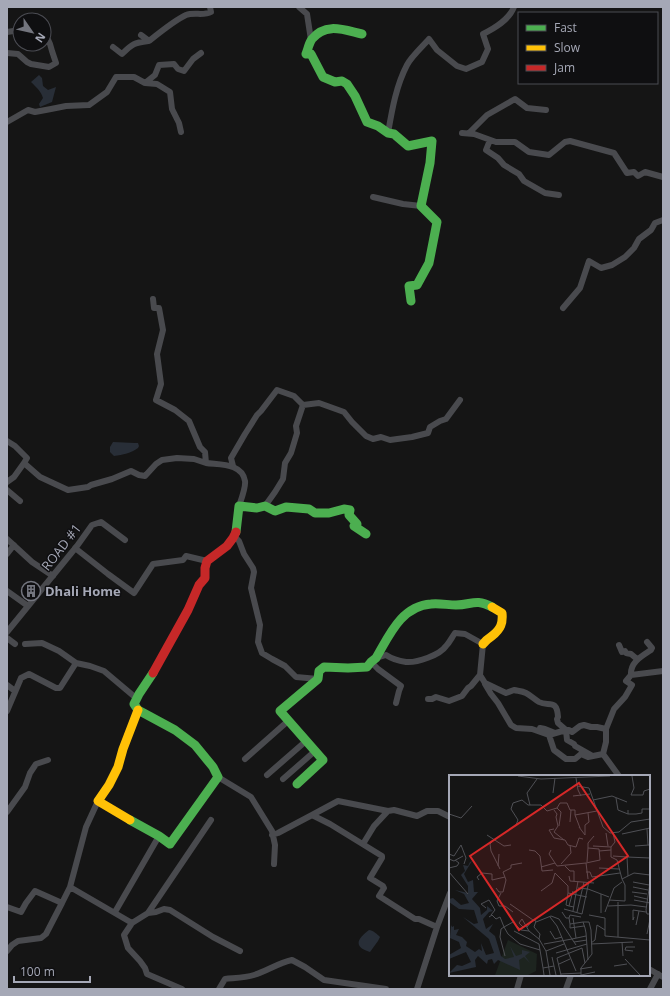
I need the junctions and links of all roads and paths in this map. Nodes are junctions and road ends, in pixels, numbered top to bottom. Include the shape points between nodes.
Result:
1 (210, 7) edge
2 (299, 7) edge
3 (514, 7) edge
4 (362, 34) dead end
5 (141, 35) dead end
6 (149, 40) junction
7 (311, 40) junction
8 (113, 47) dead end
9 (52, 51) edge
10 (7, 52) edge
11 (201, 53) dead end
12 (145, 83) junction
13 (546, 110) dead end
14 (7, 122) edge
15 (182, 132) dead end
16 (388, 133) junction
17 (490, 140) junction
18 (663, 177) edge
19 (559, 195) dead end
20 (373, 197) dead end
21 (421, 206) junction
22 (663, 220) edge
23 (153, 299) dead end
24 (411, 301) dead end
25 (563, 308) dead end
26 (460, 400) dead end
27 (303, 405) junction
28 (7, 441) edge
29 (206, 463) junction
30 (24, 464) junction
31 (233, 466) junction
32 (7, 482) edge
33 (7, 490) edge
34 (20, 501) dead end
35 (239, 506) junction
36 (266, 506) junction
37 (366, 534) dead end
38 (234, 536) junction
39 (7, 539) edge
40 (125, 540) dead end
41 (14, 545) junction
42 (75, 548) junction
43 (7, 554) edge
44 (207, 561) junction
45 (53, 576) junction
46 (7, 591) edge
47 (28, 606) junction
48 (7, 632) edge
49 (7, 638) edge
50 (647, 642) dead end
51 (15, 644) dead end
52 (25, 644) dead end
53 (483, 644) junction
54 (619, 645) dead end
55 (637, 659) junction
56 (373, 660) junction
57 (76, 663) junction
58 (663, 671) edge
59 (631, 674) junction
60 (480, 675) junction
61 (318, 680) junction
62 (484, 683) junction
63 (7, 685) edge
64 (16, 691) junction
65 (136, 698) junction
66 (428, 699) dead end
67 (396, 703) dead end
68 (138, 710) junction
69 (7, 711) edge
70 (288, 721) junction
71 (540, 728) dead end
72 (606, 729) junction
73 (566, 730) junction
74 (553, 734) junction
75 (567, 740) junction
76 (306, 741) junction
77 (315, 751) junction
78 (602, 754) junction
79 (593, 756) junction
80 (245, 759) dead end
81 (48, 760) dead end
82 (266, 775) dead end
83 (619, 775) edge
84 (218, 777) junction
85 (283, 779) dead end
86 (297, 784) dead end
87 (98, 801) junction
88 (388, 811) junction
89 (7, 812) edge
90 (312, 815) junction
91 (449, 816) edge
92 (211, 820) dead end
93 (158, 836) junction
94 (272, 836) junction
95 (363, 844) junction
96 (274, 864) dead end
97 (70, 887) junction
98 (449, 896) edge
99 (62, 903) junction
100 (7, 907) edge
101 (115, 912) junction
102 (148, 913) junction
103 (132, 922) junction
104 (437, 927) junction
105 (7, 951) edge
106 (240, 951) dead end
107 (650, 971) edge
108 (521, 976) edge
109 (571, 976) edge
110 (660, 976) edge
111 (182, 989) edge
112 (219, 989) edge
113 (386, 989) edge
114 (417, 989) edge
115 (517, 989) edge
116 (566, 989) edge
117 (650, 989) edge

1 - 6 street via 211,12 187,15
2 - 7 street via 307,14
3 - 16 street via 508,17 483,34 488,49 482,62 466,69 457,66 437,50 429,39 408,64 398,87
4 - 7 street via 338,28 322,30
5 - 6 street
6 - 8 street via 132,44 122,54
7 - 16 street via 306,54 311,54 323,77 347,84 368,122
9 - 10 street via 56,63 49,67 31,64 18,54
11 - 12 street via 184,71 174,64 159,65 154,75
12 - 14 street via 134,77 116,77 107,92 89,104 35,112 28,110
12 - 15 street via 158,84 170,92 172,109
13 - 17 street via 527,108 515,99 486,115 465,133
16 - 21 street via 394,134 408,146 432,141
17 - 18 street via 515,142 529,152 549,155 565,142 570,142 614,153 627,173 634,172 638,176 645,172
17 - 19 street via 486,150 519,174 524,181 545,193
20 - 21 street
21 - 24 street via 438,222 429,263 417,285 409,286
22 - 25 street via 655,223 625,257 612,265 601,268 589,262 580,288
23 - 29 street via 163,330 157,354 161,384 156,400 189,421 200,447 205,452
26 - 27 street via 446,419 430,427 428,433 390,440 366,436 344,412 319,403
27 - 31 street via 294,396 277,390 257,415 231,458
27 - 36 street via 291,453 285,463 283,479
28 - 30 street via 27,458
29 - 30 street via 194,459 162,460 145,476 131,471 88,487 68,490 40,477
29 - 31 street
30 - 32 street
31 - 35 street via 241,472 246,482
33 - 34 street
35 - 36 street
35 - 38 street
36 - 37 street via 275,511 286,507 309,509 315,513 350,510 349,515 357,524 354,526
38 - 44 street via 229,544
38 - 61 street via 254,572 251,588 260,625 258,642 262,653 285,666 296,677
39 - 41 street
40 - 42 street, ROAD #1 via 101,522 92,525
41 - 43 street
41 - 45 street via 32,562
42 - 44 street via 134,593 153,564 182,560 186,556
42 - 45 street, ROAD #1
44 - 65 street via 205,578 200,583 156,669
45 - 47 street, ROAD #1
46 - 47 street
47 - 48 street, ROAD #1
49 - 51 street
50 - 55 street via 651,650
52 - 57 street via 42,643
53 - 56 street via 465,634 455,633 439,653 428,658 408,662 386,655
53 - 56 street via 501,628 502,613 488,604 475,602 458,605 428,604 411,610 402,617
53 - 60 street
54 - 55 street via 622,652 625,651
55 - 59 street
56 - 61 street via 367,667 324,667
56 - 67 street via 378,669 401,686
57 - 64 street via 60,688 29,674 20,678
57 - 65 street via 104,671
58 - 59 street
59 - 72 street via 626,681 632,685 614,709
60 - 62 street
60 - 66 street via 462,696 449,701 436,696
61 - 70 street via 280,711
62 - 73 street via 506,693 514,690 524,691 540,702 551,704 558,712 558,723
62 - 74 street via 511,725
63 - 64 street
64 - 69 street
65 - 68 street via 134,704
68 - 84 street via 175,730 195,745
68 - 87 street via 118,767
70 - 76 street
70 - 80 street
71 - 74 street
72 - 73 street via 584,725 572,732
72 - 78 street via 606,742
73 - 74 street
73 - 75 street
74 - 75 street via 564,735
74 - 79 street via 554,750 566,759 574,759 581,754
75 - 79 street
76 - 77 street
76 - 82 street
77 - 85 street
77 - 86 street via 322,762
78 - 79 street
78 - 83 street
81 - 89 street via 36,764 25,787
84 - 93 street via 170,844
84 - 94 street via 251,797 272,831
87 - 93 street
87 - 97 street via 86,827
88 - 90 street via 338,801
88 - 91 street via 394,810 417,816 427,811 438,811
88 - 95 street via 374,826
90 - 94 street
90 - 95 street
92 - 102 street
93 - 101 street
94 - 96 street via 275,845
95 - 104 street via 383,857 370,878 384,888 379,896 415,919 419,918
97 - 99 street
97 - 101 street
98 - 104 street
99 - 100 street via 35,891 21,912
99 - 105 street via 46,934 41,938 18,942
101 - 103 street
102 - 103 street
102 - 106 street via 164,908 170,910
103 - 111 street via 124,935 128,948 140,960 147,974
104 - 114 street
107 - 110 street
108 - 115 street
109 - 116 street
110 - 117 street
112 - 113 street via 225,979 253,976 292,960 324,980

